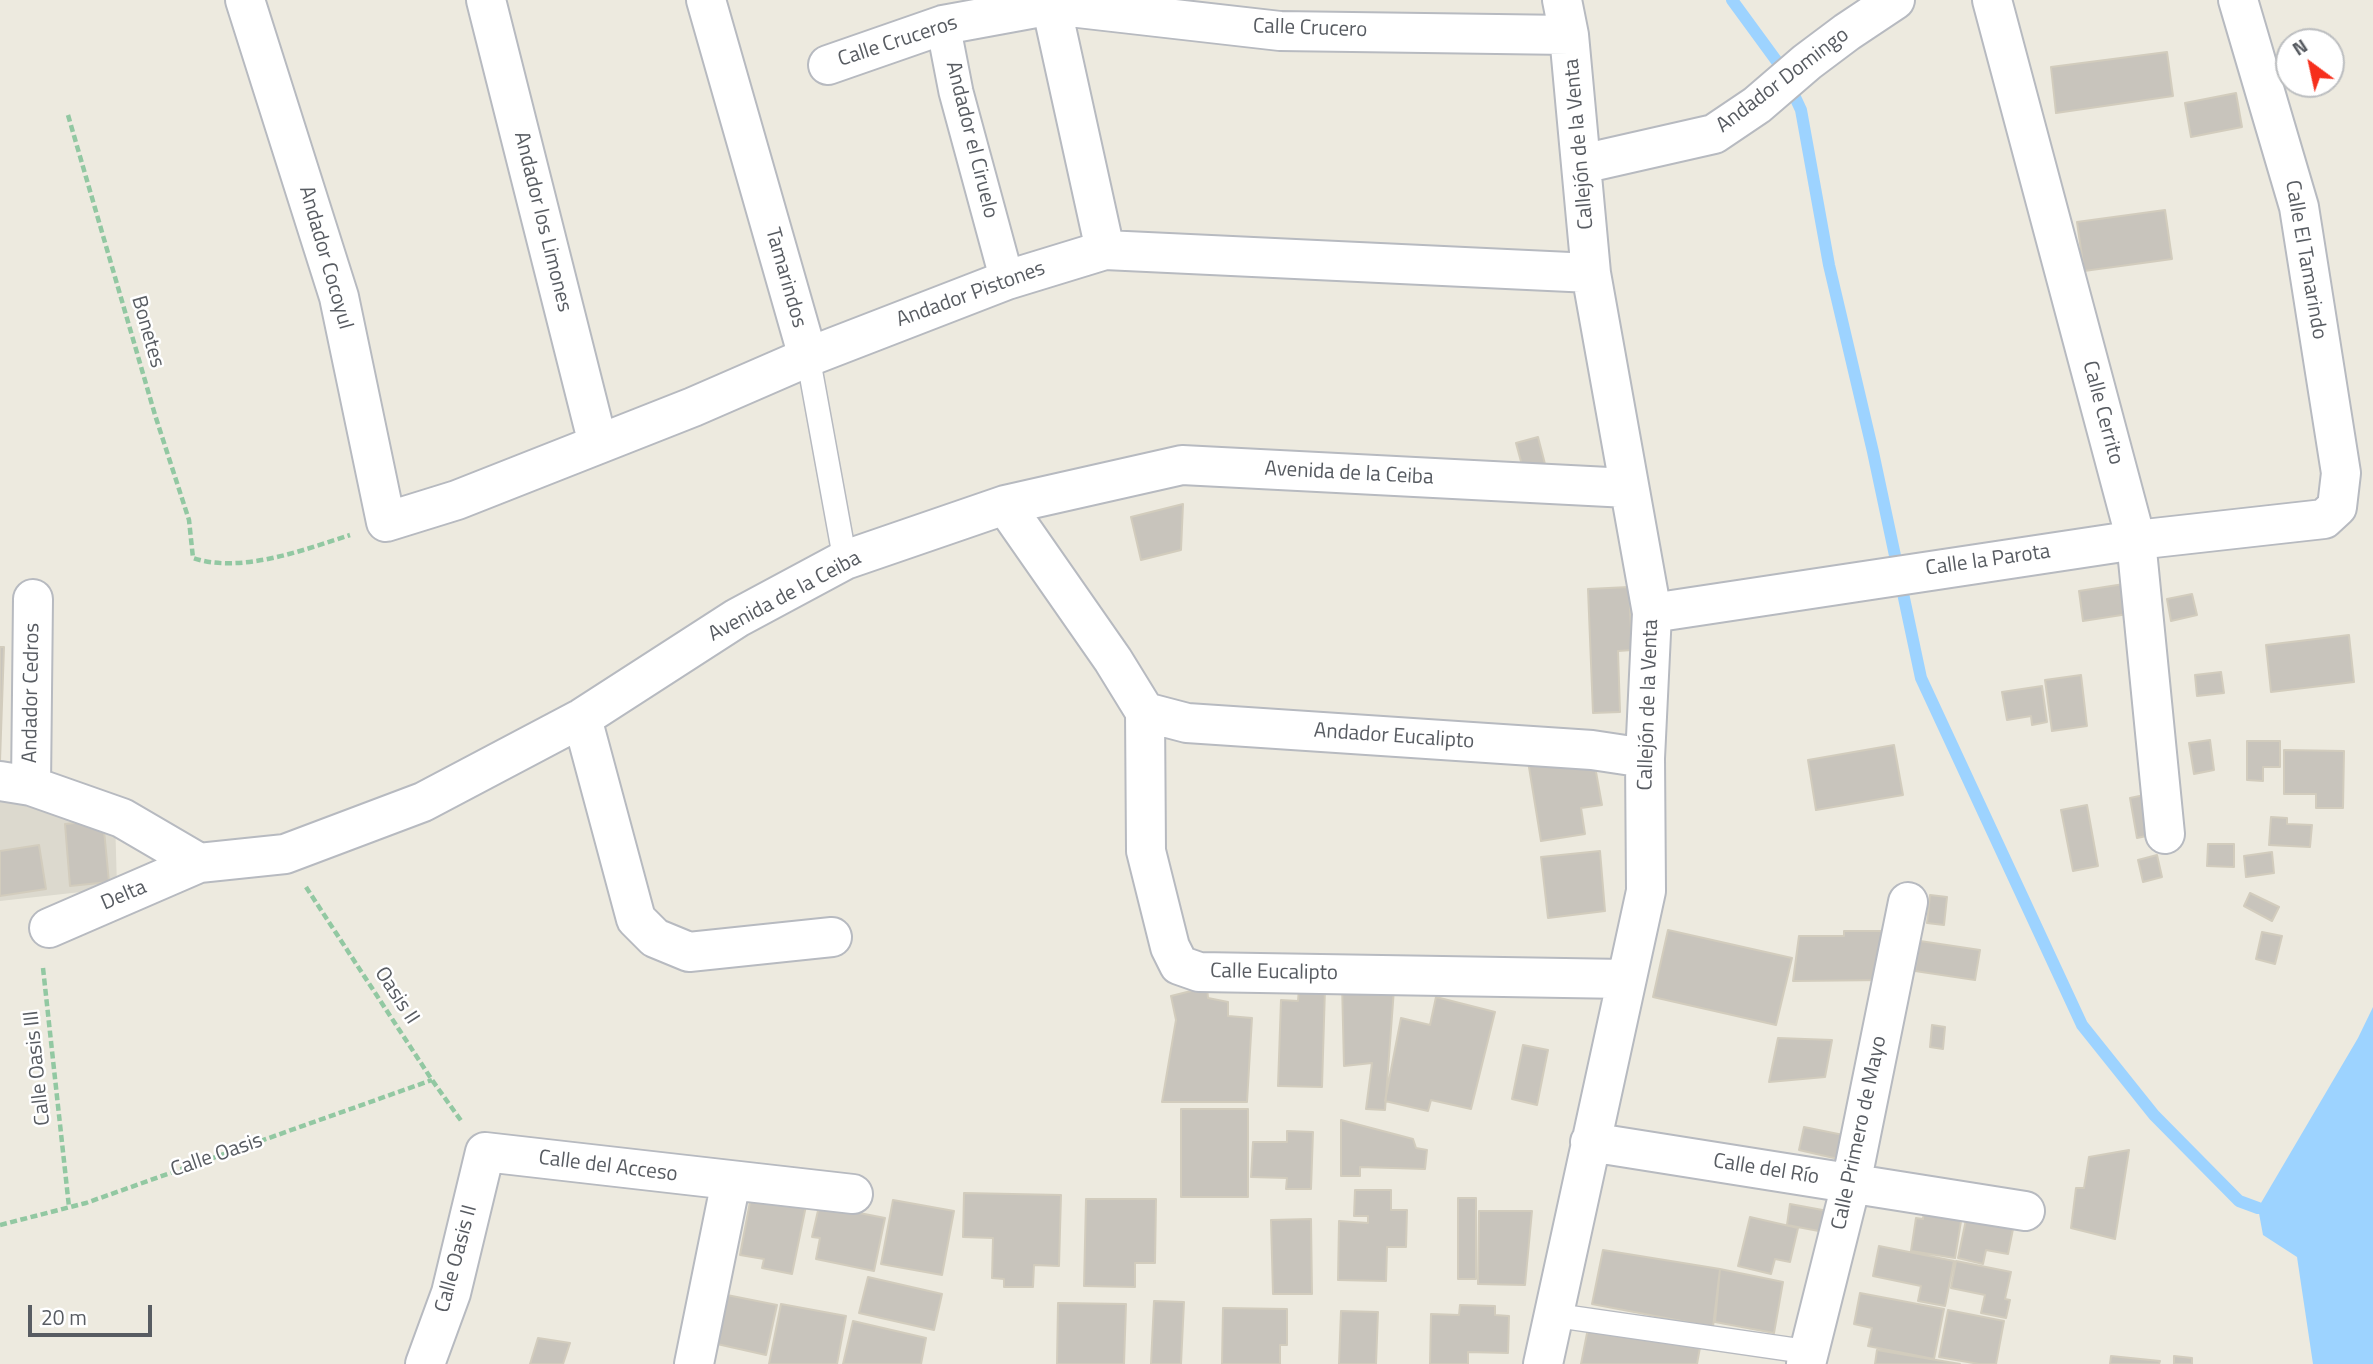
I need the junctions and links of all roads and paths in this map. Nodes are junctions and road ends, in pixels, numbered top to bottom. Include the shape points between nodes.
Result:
1 (244, 0) edge
2 (486, 0) edge
3 (706, 0) edge
4 (1895, 0) edge
5 (1992, 0) edge
6 (2238, 0) edge
7 (1051, 2) edge
8 (939, 12) edge
9 (1566, 17) edge
10 (828, 65) dead end
11 (68, 115) dead end
12 (1582, 164) junction
13 (1105, 250) junction
14 (1591, 273) junction
15 (1007, 280) junction
16 (808, 357) junction
17 (598, 444) junction
18 (1628, 488) junction
19 (1005, 505) junction
20 (2324, 519) joint
21 (386, 522) junction
22 (2136, 540) junction
23 (845, 560) junction
24 (33, 599) dead end
25 (1652, 613) junction
26 (1145, 712) junction
27 (582, 718) junction
28 (1645, 758) junction
29 (15, 784) edge
30 (2165, 834) dead end
31 (285, 854) junction
32 (199, 863) junction
33 (1908, 902) dead end
34 (49, 928) joint
35 (832, 937) dead end
36 (1625, 979) junction
37 (432, 1080) junction
38 (1590, 1142) junction
39 (485, 1152) junction
40 (731, 1181) junction
41 (1851, 1184) junction
42 (853, 1194) dead end
43 (69, 1207) junction
44 (2025, 1211) dead end
45 (0, 1225) edge
46 (1553, 1315) junction
47 (1808, 1358) edge
48 (425, 1364) edge
49 (694, 1364) edge
50 (1543, 1364) edge

1 - 21 street, Andador Cocoyul via 339,297
2 - 17 street, Andador los Limones
3 - 16 street, Tamarindos
4 - 12 street, Andador Domingo via 1714,134
5 - 22 street, Calle Cerrito
6 - 20 street, Calle El Tamarindo via 2299,207 2341,473 2337,507
7 - 8 street, Calle Cruceros
7 - 9 street, Calle Crucero via 1280,31
7 - 13 street
8 - 10 street, Calle Cruceros
8 - 15 street, Andador el Ciruelo
9 - 12 street, Callejón de la Venta
11 - 21 path, Bonetes via 190,520 193,558 212,564 286,556
12 - 14 street, Callejón de la Venta
13 - 14 street, Andador Pistones
13 - 15 street, Andador Pistones
14 - 18 street, Callejón de la Venta
15 - 16 street, Andador Pistones
16 - 17 street, Andador Pistones
16 - 23 lane, Tamarindos
17 - 21 street, Andador Pistones via 457,500
18 - 19 street, Avenida de la Ceiba via 1182,465
18 - 25 street, Callejón de la Venta
19 - 23 street, Avenida de la Ceiba
19 - 26 street
20 - 22 street, Calle la Parota
22 - 25 street, Calle la Parota
22 - 30 street, Calle Cerrito
23 - 27 street, Avenida de la Ceiba via 737,618
24 - 29 street, Andador Cedros
25 - 28 street, Callejón de la Venta
26 - 28 street, Andador Eucalipto via 1187,723 1592,750
26 - 36 street, Calle Eucalipto via 1146,851 1170,947 1179,965 1199,972
27 - 31 street, Avenida de la Ceiba via 423,802
27 - 35 street via 636,919 654,938 689,953
28 - 36 street, Callejón de la Venta via 1646,891
29 - 32 street via 122,818
31 - 32 street, Avenida de la Ceiba
31 - 37 path, Oasis II
32 - 34 street, Delta
33 - 41 street, Calle Primero de Mayo
34 - 43 path, Calle Oasis III via 41,945
36 - 38 street, Callejón de la Venta
37 - 39 path, Oasis II
37 - 43 path, Calle Oasis
38 - 41 street, Calle del Río
38 - 46 street, Callejón de la Venta
39 - 40 street, Calle del Acceso
39 - 48 street, Calle Oasis II via 451,1293
40 - 42 street, Calle del Acceso
40 - 49 street
41 - 44 street, Calle del Río
41 - 47 street, Calle Primero de Mayo
43 - 45 path, Calle Oasis
46 - 47 lane
46 - 50 street, Callejón de la Venta

